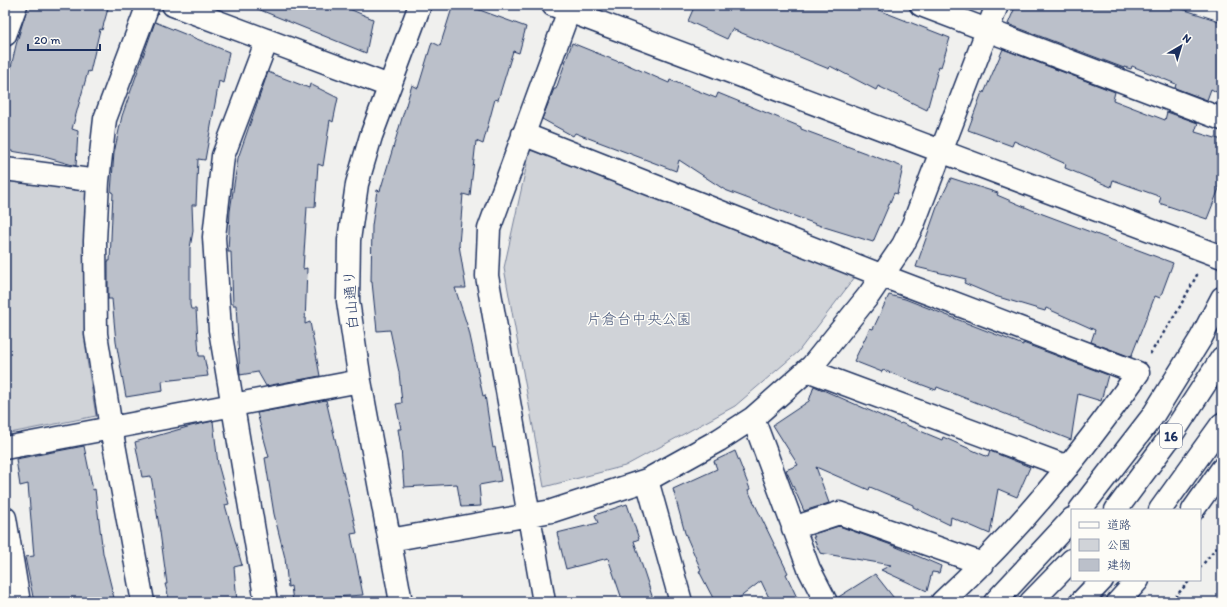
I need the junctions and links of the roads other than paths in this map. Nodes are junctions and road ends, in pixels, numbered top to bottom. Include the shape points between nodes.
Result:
1 (16, 5) edge
2 (148, 5) edge
3 (173, 5) edge
4 (420, 5) edge
5 (921, 5) edge
6 (996, 5) edge
7 (565, 7) edge
8 (987, 30) junction
9 (5, 35) edge
10 (267, 40) junction
11 (390, 86) junction
12 (1222, 119) edge
13 (523, 134) junction
14 (941, 151) junction
15 (5, 168) edge
16 (98, 181) junction
17 (1222, 257) edge
18 (883, 276) junction
19 (1222, 298) edge
20 (1222, 358) edge
21 (807, 370) junction
22 (360, 381) junction
23 (232, 406) junction
24 (753, 418) junction
25 (1222, 424) edge
26 (111, 428) junction
27 (5, 448) edge
28 (1068, 467) junction
29 (1222, 469) edge
30 (647, 480) junction
31 (1081, 509) edge
32 (1117, 509) edge
33 (1161, 509) edge
34 (1194, 509) edge
35 (528, 516) junction
36 (5, 518) edge
37 (1071, 520) edge
38 (793, 528) junction
39 (390, 540) junction
40 (1071, 561) edge
41 (983, 564) junction
42 (1101, 581) edge
43 (1137, 581) edge
44 (18, 602) edge
45 (143, 602) edge
46 (266, 602) edge
47 (401, 602) edge
48 (544, 602) edge
49 (681, 602) edge
50 (826, 602) edge
51 (942, 602) edge
52 (995, 602) edge
53 (1031, 602) edge
54 (1081, 602) edge
55 (1118, 602) edge

1 - 9 main road
2 - 16 main road via 105,118
3 - 10 main road
4 - 11 main road, 白山通り
5 - 8 main road
6 - 8 main road
7 - 13 main road
7 - 14 main road
8 - 12 main road
8 - 14 main road
10 - 11 main road
10 - 23 main road via 223,156 214,237 220,330
11 - 22 main road, 白山通り via 371,136 357,184 349,240 348,301
13 - 18 main road
13 - 35 main road via 489,229 487,276
14 - 17 main road
14 - 18 main road via 913,225
15 - 16 main road
16 - 26 main road via 95,241 96,334
18 - 21 main road
18 - 28 main road via 1138,373
19 - 31 main road via 1152,417
20 - 32 main road, 16 via 1174,433
21 - 24 main road
21 - 28 main road
22 - 23 main road
22 - 39 main road, 白山通り
23 - 26 main road
23 - 46 main road
24 - 30 main road
24 - 38 main road
25 - 33 main road, 16
26 - 27 main road
26 - 45 main road
28 - 41 main road
29 - 34 main road
30 - 35 main road via 552,511
30 - 49 main road
35 - 39 main road
35 - 48 main road
36 - 44 main road
37 - 52 main road
38 - 41 main road via 839,513
38 - 50 main road via 809,569
39 - 47 main road, 白山通り
40 - 53 main road
41 - 51 main road
42 - 54 main road
43 - 55 main road

